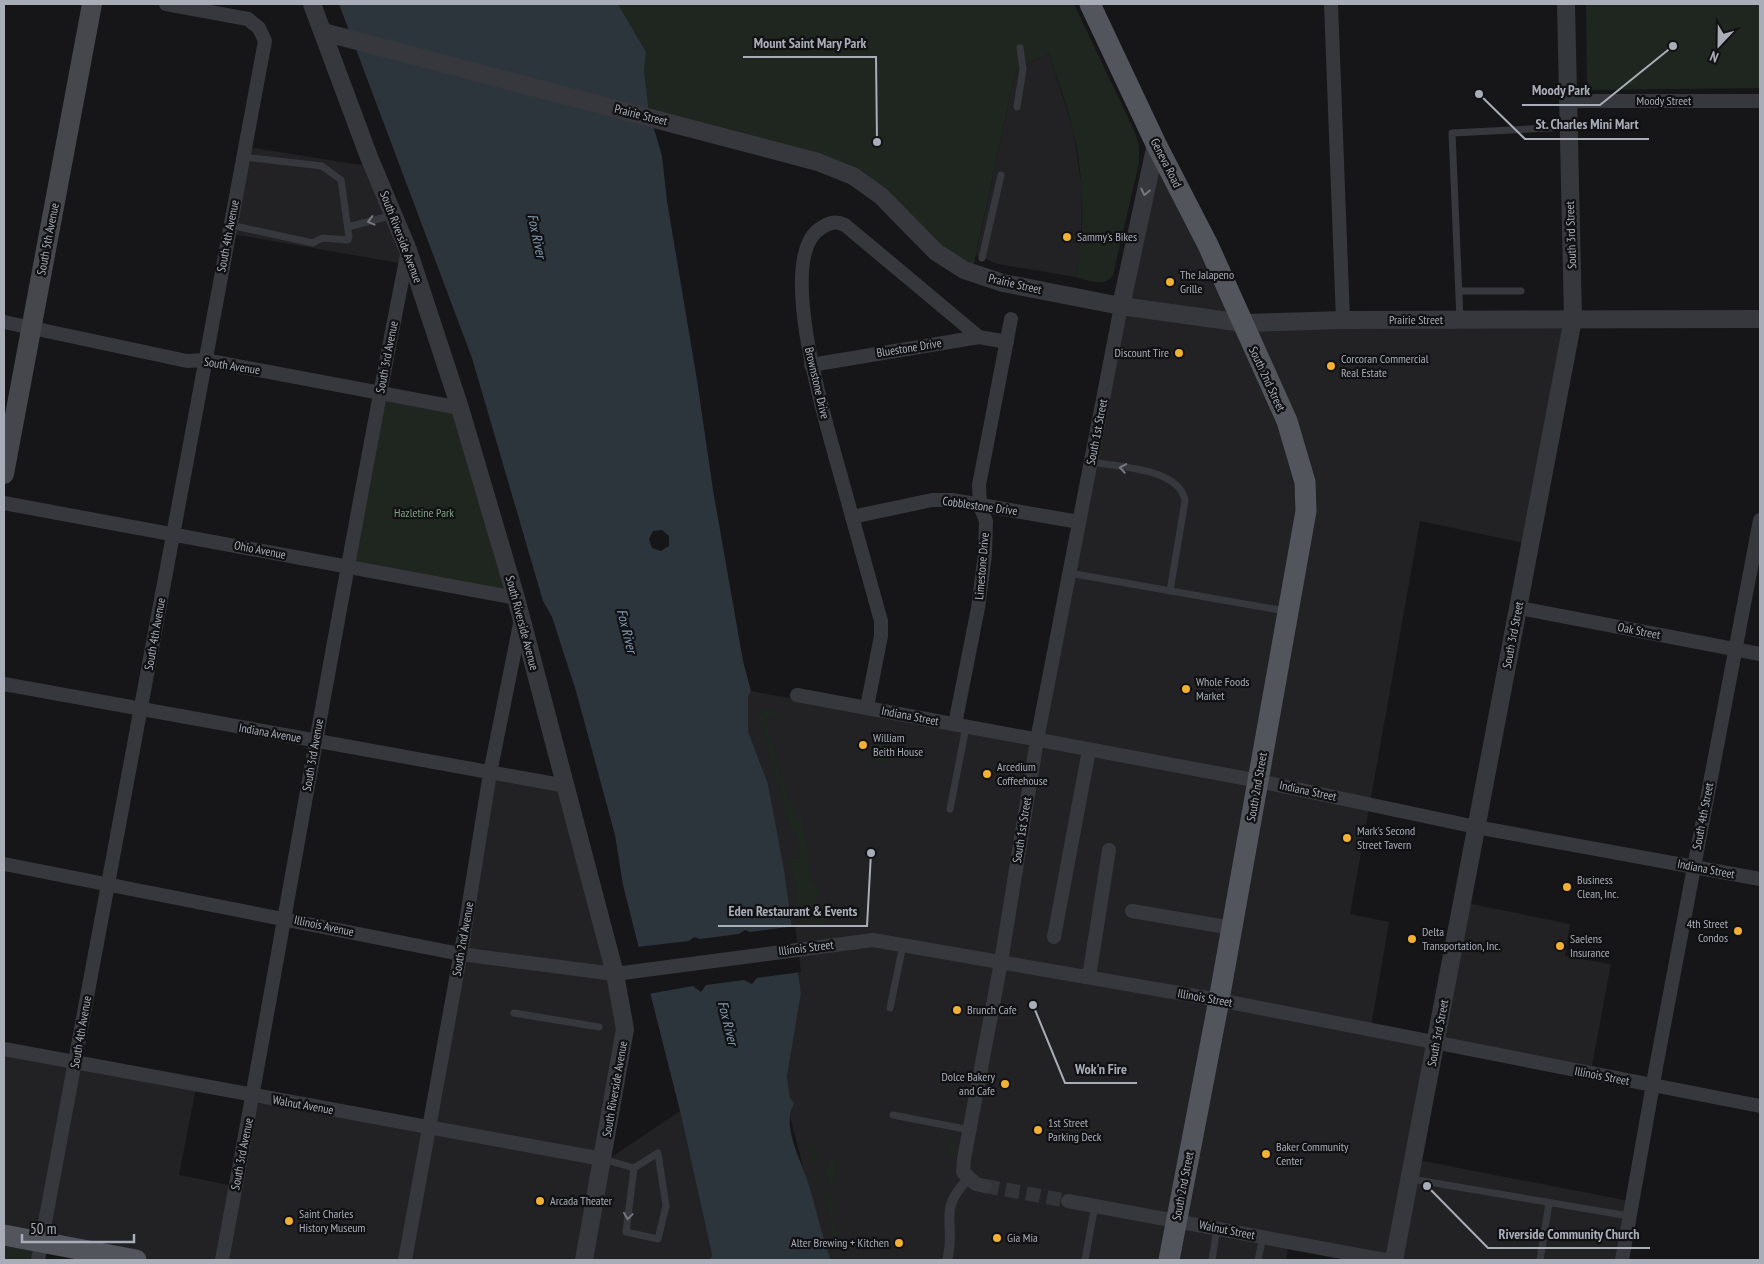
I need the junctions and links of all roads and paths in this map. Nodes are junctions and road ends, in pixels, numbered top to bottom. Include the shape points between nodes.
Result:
1 (92, 4) edge
2 (166, 4) edge
3 (312, 4) edge
4 (1090, 4) edge
5 (1331, 4) edge
6 (1566, 4) edge
7 (323, 32) junction
8 (1020, 48) dead end
9 (1567, 101) junction
10 (1760, 101) edge
11 (1017, 107) dead end
12 (1568, 127) junction
13 (1156, 144) junction
14 (243, 157) junction
15 (1001, 175) dead end
16 (393, 214) junction
17 (230, 225) junction
18 (348, 227) junction
19 (408, 250) junction
20 (982, 258) dead end
21 (1459, 291) junction
22 (1521, 291) dead end
23 (1121, 306) junction
24 (1011, 319) dead end
25 (1574, 319) junction
26 (1760, 319) edge
27 (1343, 320) junction
28 (1460, 320) junction
29 (4, 322) edge
30 (1243, 323) junction
31 (31, 327) junction
32 (979, 337) junction
33 (1007, 342) junction
34 (204, 360) junction
35 (811, 365) junction
36 (380, 393) junction
37 (460, 408) junction
38 (1091, 462) junction
39 (4, 474) edge
40 (4, 503) edge
41 (980, 506) junction
42 (852, 517) junction
43 (1760, 520) edge
44 (1079, 522) junction
45 (173, 534) junction
46 (348, 567) junction
47 (1069, 573) junction
48 (1170, 591) junction
49 (516, 598) junction
50 (1519, 608) junction
51 (1288, 612) junction
52 (521, 618) junction
53 (1735, 649) junction
54 (1760, 654) edge
55 (4, 684) edge
56 (797, 695) dead end
57 (867, 707) junction
58 (141, 709) junction
59 (960, 726) junction
60 (1037, 740) junction
61 (315, 741) junction
62 (1089, 750) junction
63 (490, 773) junction
64 (1258, 781) junction
65 (566, 786) junction
66 (950, 809) dead end
67 (1476, 826) junction
68 (1109, 850) dead end
69 (4, 864) edge
70 (1694, 866) junction
71 (1760, 879) edge
72 (108, 886) junction
73 (1132, 911) dead end
74 (286, 918) junction
75 (1232, 928) junction
76 (1054, 937) dead end
77 (903, 945) junction
78 (460, 954) junction
79 (1001, 962) junction
80 (646, 970) joint
81 (615, 974) junction
82 (1089, 977) junction
83 (1219, 1000) junction
84 (890, 1008) dead end
85 (514, 1013) dead end
86 (599, 1027) dead end
87 (1436, 1043) junction
88 (4, 1049) edge
89 (76, 1062) junction
90 (1652, 1085) junction
91 (252, 1096) junction
92 (1760, 1106) edge
93 (893, 1115) dead end
94 (429, 1128) junction
95 (970, 1130) junction
96 (602, 1159) junction
97 (634, 1168) junction
98 (1411, 1178) junction
99 (968, 1179) junction
100 (985, 1186) tunnel mouth
101 (1068, 1201) tunnel mouth
102 (1548, 1202) junction
103 (1095, 1205) junction
104 (1629, 1216) junction
105 (1176, 1220) junction
106 (1217, 1228) junction
107 (4, 1235) edge
108 (1263, 1236) junction
109 (39, 1251) edge
110 (136, 1260) edge
111 (222, 1260) edge
112 (405, 1260) edge
113 (584, 1260) edge
114 (947, 1260) edge
115 (1085, 1260) edge
116 (1169, 1260) edge
117 (1212, 1260) edge
118 (1258, 1260) edge
119 (1385, 1260) edge
120 (1394, 1260) edge
121 (1540, 1260) edge
122 (1622, 1260) edge

1 - 31 main road, South 5th Avenue
2 - 14 street, South 4th Avenue via 248,19 259,28 265,41
3 - 7 street, South Riverside Avenue
4 - 13 main road, Geneva Road
5 - 27 street
6 - 9 street, South 3rd Street
7 - 16 street, South Riverside Avenue
7 - 23 street, Prairie Street via 818,162 853,176 881,196 936,252 964,270 1003,283
8 - 11 lane via 1023,69
9 - 10 street, Moody Street
9 - 12 street, South 3rd Street
12 - 21 lane via 1452,133
12 - 25 street, South 3rd Street
13 -> 23 street
13 - 30 main road, Geneva Road via 1208,245
14 - 17 street, South 4th Avenue
14 - 18 lane via 322,166 341,180
15 - 20 lane
16 -> 18 lane
16 - 19 street, South Riverside Avenue
17 - 18 lane via 313,243 322,238 348,240
17 - 34 street, South 4th Avenue
19 - 36 street, South 3rd Avenue
19 - 37 street, South Riverside Avenue
21 - 22 lane
21 - 28 lane
23 - 30 street, Prairie Street
23 - 38 street, South 1st Street
24 - 33 street, Limestone Drive
25 - 26 street, Prairie Street
25 - 28 street, Prairie Street
25 - 50 street, South 3rd Street
27 - 28 street, Prairie Street
27 - 30 street, Prairie Street
29 - 31 street, South Avenue
30 - 51 main road, South 2nd Street via 1287,421 1305,482 1306,511
31 - 34 street, South Avenue via 187,361
31 - 39 main road, South 5th Avenue
32 - 33 street, Bluestone Drive
32 - 35 street, Bluestone Drive
32 - 35 street, Brownstone Drive via 862,237 838,222 828,223 816,231 806,251 802,298
33 - 41 street, Limestone Drive via 979,485
34 - 36 street, South Avenue
34 - 45 street, South 4th Avenue
35 - 42 street, Brownstone Drive
36 - 37 street, South Avenue
36 - 46 street, South 3rd Avenue
37 - 49 street, South Riverside Avenue
38 - 44 street, South 1st Street
48 -> 38 lane via 1185,501 1179,485 1156,473
40 - 45 street, Ohio Avenue
41 - 42 street, Cobblestone Drive via 932,500
41 - 44 street, Cobblestone Drive
41 - 59 street, Limestone Drive via 986,521 985,554
42 - 57 street, Brownstone Drive via 881,620 881,636
43 - 53 street, South 4th Street
44 - 47 street, South 1st Street
45 - 46 street, Ohio Avenue
45 - 58 street, South 4th Avenue
46 - 49 street, Ohio Avenue
46 - 61 street, South 3rd Avenue
47 - 48 lane
47 - 60 street, South 1st Street
48 - 51 lane
49 - 52 street, South Riverside Avenue
50 - 53 street, Oak Street
50 - 67 street, South 3rd Street
51 - 64 main road, South 2nd Street
52 - 63 street, South 2nd Avenue
52 - 65 street, South Riverside Avenue
53 - 54 street, Oak Street
53 - 70 street, South 4th Street
55 - 58 street, Indiana Avenue
56 - 57 street, Indiana Street
57 - 59 street, Indiana Street
58 - 61 street, Indiana Avenue
58 - 72 street, South 4th Avenue
59 - 60 street, Indiana Street
59 - 66 lane
60 - 62 street, Indiana Street
60 - 79 street, South 1st Street
61 - 63 street, Indiana Avenue
61 - 74 street, South 3rd Avenue
62 - 64 street, Indiana Street
62 - 76 street
63 - 65 street, Indiana Avenue
63 - 78 street, South 2nd Avenue
64 - 67 street, Indiana Street
64 - 75 main road, South 2nd Street
65 - 81 street, South Riverside Avenue
67 - 70 street, Indiana Street
67 - 87 street, South 3rd Street
68 - 82 street
69 - 72 street, Illinois Avenue
70 - 71 street, Indiana Street
70 - 90 street, South 4th Street
72 - 74 street, Illinois Avenue
72 - 89 street, South 4th Avenue
73 - 75 street
74 - 78 street, Illinois Avenue
74 - 91 street, South 3rd Avenue
75 - 83 main road, South 2nd Street
77 - 79 street, Illinois Street
77 - 80 street, Illinois Street via 873,940
77 - 84 lane
78 - 81 street, Illinois Avenue
78 - 94 street, South 2nd Avenue
79 - 82 street, Illinois Street
79 - 95 street, South 1st Street
80 - 81 street, Illinois Avenue
81 - 96 street, South Riverside Avenue via 626,1029
82 - 83 street, Illinois Street
83 - 87 street, Illinois Street
83 - 105 main road, South 2nd Street
85 - 86 lane
87 - 90 street, Illinois Street
87 - 98 street, South 3rd Street
88 - 89 street, Walnut Avenue
89 - 91 street, Walnut Avenue
89 - 109 street, South 4th Avenue
90 - 92 street, Illinois Street
90 - 104 street, South 4th Street
91 - 94 street, Walnut Avenue
91 - 111 street, South 3rd Avenue
93 - 95 lane
94 - 96 street, Walnut Avenue
94 - 112 street, South 2nd Avenue
95 - 99 street, South 1st Street via 963,1172
96 - 97 lane
96 - 113 street, South Riverside Avenue
97 -> 97 lane via 626,1232 658,1238 666,1206 658,1153
98 - 102 lane
98 - 120 street, South 3rd Street
99 - 100 street
99 - 114 street via 952,1199 948,1211 951,1234
101 - 103 street, Walnut Street
102 - 104 lane
102 - 121 lane
103 - 105 street, Walnut Street
103 - 115 lane
104 - 122 street, South 4th Street
105 - 106 street, Walnut Street
105 - 116 main road, South 2nd Street
106 - 108 street, Walnut Street
106 - 117 lane
107 - 109 main road
108 - 118 lane
108 - 119 street, Walnut Street
109 - 110 main road

